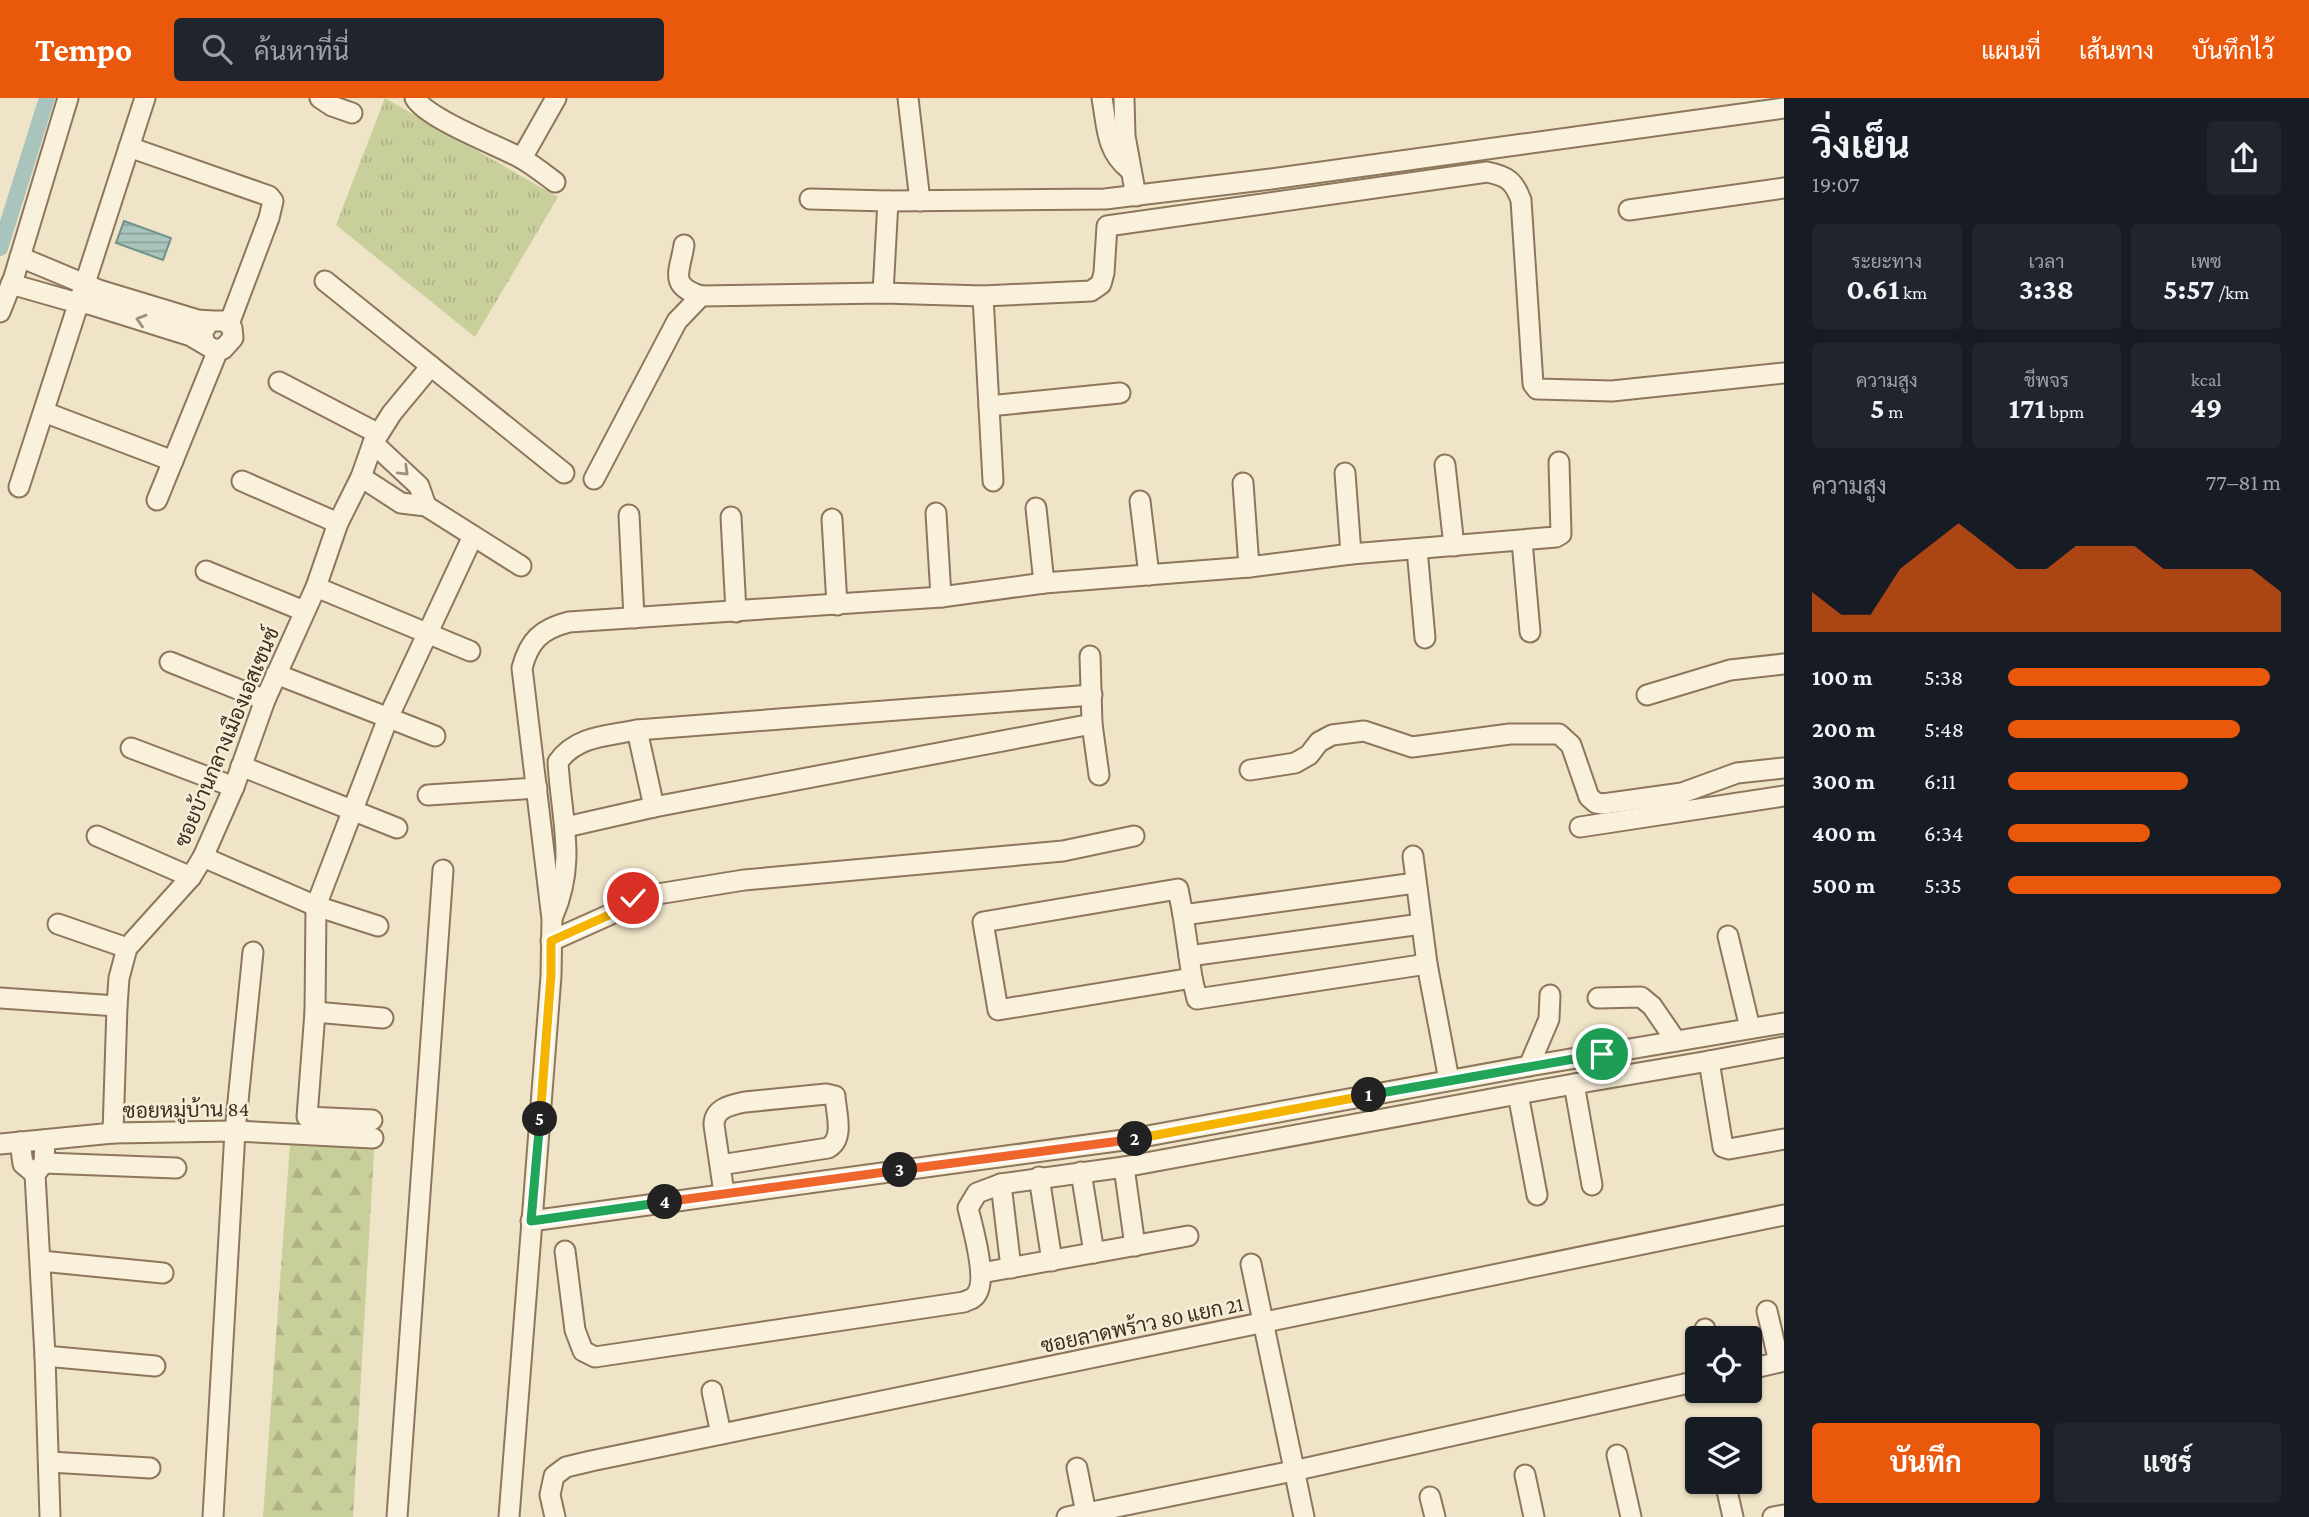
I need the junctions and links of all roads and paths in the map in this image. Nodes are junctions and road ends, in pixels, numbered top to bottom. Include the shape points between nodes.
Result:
1 (68, 98) edge
2 (145, 98) edge
3 (320, 98) edge
4 (415, 98) edge
5 (556, 98) edge
6 (908, 98) edge
7 (1102, 98) edge
8 (1124, 98) edge
9 (1784, 108) edge
10 (352, 113) dead end
11 (129, 146) junction
12 (522, 159) junction
13 (1129, 169) junction
14 (555, 182) dead end
15 (1784, 188) edge
16 (1136, 196) junction
17 (810, 199) dead end
18 (1105, 199) junction
19 (888, 201) junction
20 (920, 201) junction
21 (1629, 210) dead end
22 (1107, 226) junction
23 (684, 245) dead end
24 (20, 257) junction
25 (325, 281) dead end
26 (11, 284) junction
27 (83, 293) junction
28 (883, 293) junction
29 (701, 296) junction
30 (983, 296) junction
31 (0, 312) edge
32 (220, 323) junction
33 (211, 347) junction
34 (432, 366) junction
35 (1784, 373) edge
36 (279, 382) dead end
37 (1120, 393) dead end
38 (989, 407) junction
39 (44, 412) junction
40 (375, 438) junction
41 (173, 461) junction
42 (1559, 462) dead end
43 (1446, 465) dead end
44 (564, 473) dead end
45 (1345, 473) dead end
46 (361, 477) junction
47 (594, 479) dead end
48 (242, 481) dead end
49 (993, 481) dead end
50 (1243, 483) dead end
51 (19, 487) dead end
52 (157, 500) dead end
53 (1140, 501) dead end
54 (426, 506) junction
55 (1036, 508) dead end
56 (936, 513) dead end
57 (629, 515) dead end
58 (731, 517) dead end
59 (832, 519) dead end
60 (338, 523) junction
61 (473, 536) junction
62 (1522, 541) junction
63 (1454, 546) junction
64 (1417, 549) junction
65 (1351, 554) junction
66 (521, 566) dead end
67 (1249, 568) junction
68 (206, 571) dead end
69 (1149, 575) junction
70 (1044, 583) junction
71 (316, 586) junction
72 (941, 597) junction
73 (837, 605) junction
74 (304, 611) junction
75 (736, 612) junction
76 (634, 618) junction
77 (1530, 632) dead end
78 (427, 633) junction
79 (1425, 638) dead end
80 (470, 651) dead end
81 (1090, 656) dead end
82 (170, 662) dead end
83 (1784, 664) edge
84 (276, 674) junction
85 (1092, 695) junction
86 (1647, 695) dead end
87 (265, 700) junction
88 (388, 718) junction
89 (1092, 724) junction
90 (637, 730) junction
91 (435, 736) dead end
92 (131, 748) dead end
93 (241, 766) junction
94 (1784, 768) edge
95 (1250, 770) dead end
96 (1099, 775) dead end
97 (234, 787) junction
98 (537, 788) junction
99 (428, 795) dead end
100 (1784, 796) edge
101 (654, 807) junction
102 (353, 810) junction
103 (566, 827) junction
104 (1580, 827) dead end
105 (397, 828) dead end
106 (97, 836) dead end
107 (1134, 836) dead end
108 (1413, 856) dead end
109 (204, 857) junction
110 (443, 870) dead end
111 (191, 877) junction
112 (1415, 883) junction
113 (316, 906) junction
114 (1183, 915) junction
115 (552, 919) junction
116 (58, 924) dead end
117 (1421, 924) junction
118 (378, 926) dead end
119 (1728, 936) dead end
120 (551, 941) junction
121 (127, 948) junction
122 (253, 952) dead end
123 (1189, 956) junction
124 (1427, 964) junction
125 (1192, 978) junction
126 (1550, 995) dead end
127 (0, 998) edge
128 (1598, 999) dead end
129 (117, 1006) junction
130 (315, 1012) junction
131 (383, 1018) dead end
132 (1784, 1023) edge
133 (1750, 1028) junction
134 (1676, 1041) junction
135 (1784, 1047) edge
136 (1709, 1060) junction
137 (1528, 1066) junction
138 (1449, 1080) junction
139 (1574, 1084) junction
140 (1518, 1094) junction
141 (235, 1131) junction
142 (113, 1133) junction
143 (1784, 1139) edge
144 (45, 1140) junction
145 (10, 1143) edge
146 (720, 1165) junction
147 (1124, 1167) junction
148 (40, 1168) junction
149 (176, 1168) dead end
150 (1081, 1172) junction
151 (1039, 1177) junction
152 (1001, 1184) junction
153 (1592, 1185) dead end
154 (724, 1193) junction
155 (1537, 1195) dead end
156 (1784, 1215) edge
157 (531, 1221) junction
158 (1188, 1236) dead end
159 (1135, 1246) junction
160 (565, 1251) dead end
161 (1094, 1253) junction
162 (41, 1261) junction
163 (1052, 1261) junction
164 (1251, 1264) dead end
165 (1011, 1268) junction
166 (163, 1273) dead end
167 (981, 1273) junction
168 (1767, 1311) dead end
169 (1263, 1323) junction
170 (46, 1356) junction
171 (1782, 1362) edge
172 (155, 1366) dead end
173 (1762, 1366) edge
174 (1685, 1384) edge
175 (712, 1391) dead end
176 (721, 1434) junction
177 (1617, 1455) dead end
178 (50, 1462) junction
179 (150, 1468) dead end
180 (1077, 1468) dead end
181 (1293, 1471) junction
182 (1525, 1475) dead end
183 (1728, 1494) edge
184 (1430, 1497) dead end
185 (1077, 1515) edge
186 (1784, 1515) edge
187 (50, 1517) edge
188 (213, 1517) edge
189 (397, 1517) edge
190 (509, 1517) edge
191 (555, 1517) edge
192 (1304, 1517) edge
193 (1435, 1517) edge
194 (1534, 1517) edge
195 (1631, 1517) edge
196 (1733, 1517) edge
197 (1773, 1517) edge

1 - 24 street
2 - 11 street
3 - 10 street
4 - 12 street via 434,114
5 - 12 street
6 - 20 street
7 - 13 street via 1112,151
8 - 13 street
9 - 16 street
11 - 27 street
11 - 32 street via 273,201
12 - 14 street
13 - 16 street
15 - 21 street
16 - 18 street
17 - 19 street
18 - 20 street
18 - 22 street
19 - 20 street
19 - 28 street
22 - 30 street via 1104,272 1101,284 1091,291
22 - 35 street via 1487,172 1502,175 1517,188 1521,200 1536,389 1612,391
23 - 29 street via 677,272 680,283 686,291
24 - 26 street
24 - 27 street
25 - 34 street
26 - 27 street
26 - 31 street
27 - 32 street via 99,290
33 -> 27 street
27 - 39 street
28 - 29 street
28 - 30 street
29 - 47 street via 677,321
30 - 38 street
32 - 33 street via 202,333
32 - 33 street via 232,328 233,338 228,347
33 - 41 street
34 - 40 street, ซอยบ้านกลางเมืองเอสเซนซ์
34 - 44 street
36 - 40 street
37 - 38 street
38 - 49 street
39 - 41 street
39 - 51 street
40 - 46 street, ซอยบ้านกลางเมืองเอสเซนซ์
40 -> 54 street via 419,486
41 - 52 street
42 - 62 street via 1561,534
43 - 63 street
45 - 65 street
46 - 54 street via 401,503
46 - 60 street, ซอยบ้านกลางเมืองเอสเซนซ์
48 - 60 street
50 - 67 street
53 - 69 street
54 - 61 street
55 - 70 street
56 - 72 street
57 - 76 street
58 - 75 street
59 - 73 street
60 - 71 street, ซอยบ้านกลางเมืองเอสเซนซ์
61 - 66 street
61 - 78 street
62 - 63 street
62 - 77 street
63 - 64 street
64 - 65 street
64 - 79 street
65 - 67 street
67 - 69 street
68 - 74 street
69 - 70 street
70 - 72 street
71 - 74 street, ซอยบ้านกลางเมืองเอสเซนซ์
71 - 78 street
72 - 73 street
73 - 75 street
74 - 84 street, ซอยบ้านกลางเมืองเอสเซนซ์
75 - 76 street
76 - 98 street via 551,626 527,649 522,668
78 - 80 street
78 - 88 street
81 - 85 street
82 - 87 street
83 - 86 street via 1730,670
84 - 87 street, ซอยบ้านกลางเมืองเอสเซนซ์
84 - 88 street
85 - 89 street
85 - 90 street
87 - 93 street, ซอยบ้านกลางเมืองเอสเซนซ์
88 - 91 street
88 - 102 street
89 - 96 street
89 - 101 street
90 - 101 street
90 - 103 street via 579,742 565,752 558,762
92 - 97 street
93 - 97 street, ซอยบ้านกลางเมืองเอสเซนซ์
93 - 102 street
94 - 95 street via 1737,773 1682,793 1603,804 1589,797 1571,745 1559,734 1510,734 1412,747 1364,731 1319,742 1295,763
97 - 109 street, ซอยบ้านกลางเมืองเอสเซนซ์
98 - 99 street
98 - 115 street
100 - 104 street
101 - 103 street
102 - 105 street
102 - 113 street
103 - 115 street via 566,872
106 - 111 street
107 - 120 street via 1063,851 744,880 633,898 609,915
108 - 112 street
109 - 111 street, ซอยบ้านกลางเมืองเอสเซนซ์
109 - 113 street
110 - 189 street
111 - 121 street, ซอยบ้านกลางเมืองเอสเซนซ์
112 - 114 street
112 - 117 street
113 - 118 street
113 - 130 street
114 - 123 street
114 - 125 street via 1178,889 983,922 998,1010
115 - 120 street
116 - 121 street
117 - 123 street
117 - 124 street
119 - 133 street
120 - 157 street
121 - 129 street, ซอยบ้านกลางเมืองเอสเซนซ์
122 - 141 street
123 - 125 street
124 - 125 street via 1197,999
124 - 138 street
126 - 137 street via 1549,1019
127 - 129 street
128 - 134 street via 1641,997
129 - 142 street, ซอยบ้านกลางเมืองเอสเซนซ์
130 - 131 street
130 - 141 street, ซอยหมู่บ้าน 84 via 307,1117 373,1129
132 - 133 street
133 - 134 street
134 - 137 street
135 - 136 street
136 - 139 street
136 - 143 street via 1723,1147
137 - 138 street
138 - 154 street via 1131,1139
139 - 140 street
139 - 153 street
140 - 147 street
140 - 155 street
141 - 142 street, ซอยหมู่บ้าน 84
141 - 188 street
142 - 144 street, ซอยหมู่บ้าน 84
144 - 145 street, ซอยหมู่บ้าน 84
144 - 148 street
145 - 148 street via 23,1164
146 - 146 street via 714,1118 722,1110 753,1101 835,1096 838,1137 828,1149
146 - 154 street
147 - 150 street
147 - 159 street
148 - 149 street
148 - 162 street
150 - 151 street
150 - 161 street
151 - 152 street
151 - 163 street
152 - 165 street
152 - 167 street via 977,1193 968,1208
154 - 157 street
156 - 169 street, ซอยลาดพร้าว 80 แยก 21
157 - 190 street
158 - 159 street
159 - 161 street
160 - 167 street via 575,1330 583,1351 596,1357 964,1302 975,1297
161 - 163 street
162 - 166 street
162 - 170 street
163 - 165 street
164 - 169 street
165 - 167 street
168 - 171 street
169 - 176 street, ซอยลาดพร้าว 80 แยก 21
169 - 181 street
170 - 172 street
170 - 178 street
171 - 173 street
174 - 181 street
175 - 176 street
176 - 191 street, ซอยลาดพร้าว 80 แยก 21 via 566,1467 554,1476 550,1495
177 - 195 street
178 - 179 street
178 - 187 street
180 - 185 street
181 - 185 street
181 - 192 street
182 - 194 street
183 - 196 street
184 - 193 street
186 - 197 street

